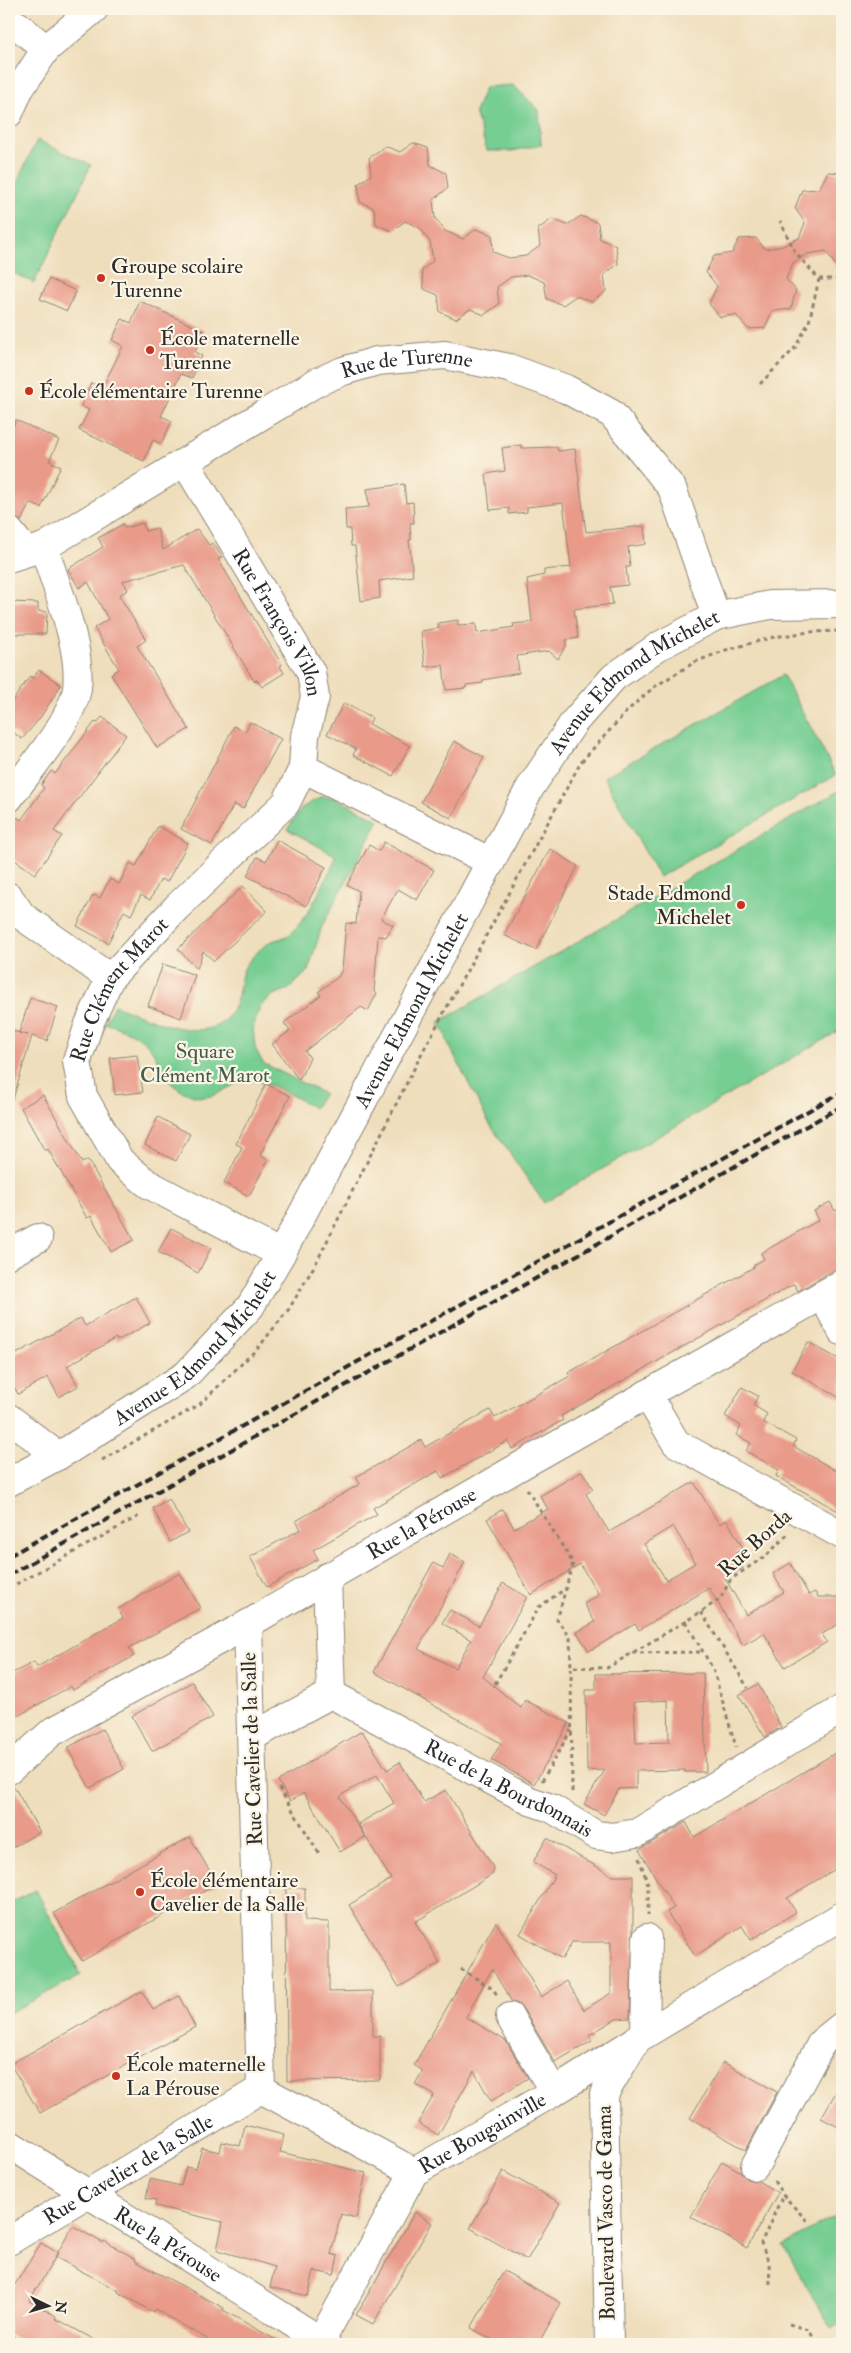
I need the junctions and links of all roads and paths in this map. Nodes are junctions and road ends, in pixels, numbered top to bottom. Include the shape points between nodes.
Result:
1 (94, 9) edge
2 (9, 22) edge
3 (46, 49) junction
4 (9, 113) edge
5 (780, 221) dead end
6 (819, 279) junction
7 (842, 279) edge
8 (760, 384) dead end
9 (185, 462) junction
10 (9, 530) edge
11 (26, 552) edge
12 (842, 604) edge
13 (716, 616) junction
14 (842, 632) edge
15 (303, 768) junction
16 (9, 798) edge
17 (491, 862) junction
18 (9, 897) edge
19 (110, 978) junction
20 (38, 1238) dead end
21 (9, 1254) edge
22 (281, 1254) junction
23 (832, 1289) edge
24 (842, 1331) edge
25 (647, 1394) junction
26 (9, 1418) edge
27 (58, 1456) junction
28 (100, 1461) dead end
29 (515, 1469) junction
30 (9, 1482) edge
31 (141, 1515) dead end
32 (807, 1515) junction
33 (842, 1536) edge
34 (328, 1577) junction
35 (9, 1588) edge
36 (565, 1589) junction
37 (701, 1612) junction
38 (685, 1620) junction
39 (248, 1624) junction
40 (703, 1652) junction
41 (632, 1653) junction
42 (571, 1667) junction
43 (495, 1684) dead end
44 (748, 1688) dead end
45 (331, 1694) junction
46 (842, 1709) edge
47 (572, 1729) junction
48 (253, 1736) junction
49 (742, 1769) junction
50 (9, 1770) edge
51 (253, 1770) junction
52 (530, 1801) junction
53 (564, 1817) junction
54 (630, 1834) junction
55 (320, 1855) dead end
56 (842, 1916) edge
57 (647, 1938) joint
58 (461, 1969) dead end
59 (510, 2017) joint
60 (838, 2035) edge
61 (641, 2037) junction
62 (260, 2089) junction
63 (554, 2092) junction
64 (9, 2144) edge
65 (757, 2162) joint
66 (414, 2172) junction
67 (89, 2193) junction
68 (783, 2195) junction
69 (809, 2222) dead end
70 (9, 2241) edge
71 (770, 2284) dead end
72 (789, 2324) dead end
73 (322, 2343) edge
74 (609, 2344) edge
75 (817, 2344) edge

1 - 3 street
2 - 3 street
3 - 4 street
5 - 6 path via 795,252
6 - 7 path
6 - 8 path via 809,322 795,348
9 - 11 street, Rue de Turenne
9 - 13 street, Rue de Turenne via 317,382 377,361 445,355 509,368 566,389 612,414 672,488
9 - 15 street, Rue François Villon via 311,672 315,697 305,736
10 - 11 street
11 - 16 street via 77,655 77,689 65,719
12 - 13 street, Avenue Edmond Michelet via 770,605
13 - 17 street, Avenue Edmond Michelet via 659,646 614,677 574,722 535,780
14 - 28 path via 774,637 726,650 687,667 654,687 628,710 581,762 423,1051 289,1309 258,1348 199,1405
15 - 17 street
15 - 19 street, Rue Clément Marot via 286,803 177,907
17 - 22 street, Avenue Edmond Michelet
18 - 19 street via 22,916
19 - 22 street, Rue Clément Marot via 88,1024 77,1061 83,1096 120,1161 148,1184
20 - 21 street
22 - 27 street, Avenue Edmond Michelet via 250,1307 186,1375
23 - 24 street
23 - 25 street, Rue la Pérouse
25 - 29 street, Rue la Pérouse
25 - 32 street via 676,1443
26 - 27 street
27 - 30 street, Avenue Edmond Michelet
29 - 34 street, Rue la Pérouse
29 - 36 path via 573,1563
31 - 35 path
32 - 33 street
32 - 37 path, Rue Borda via 767,1555 731,1578 720,1599
34 - 39 street, Rue la Pérouse
34 - 45 street
36 - 42 path via 557,1620 570,1637
36 - 43 path via 539,1606
37 - 38 path, Rue Borda
37 - 44 path
38 - 40 path
38 - 41 path, Rue Borda
39 - 48 street, Rue Cavelier de la Salle
39 - 50 street, Rue la Pérouse via 52,1732
40 - 41 path
40 - 49 path via 712,1669
41 - 42 path, Rue Borda via 607,1668
42 - 47 path
45 - 48 street
45 - 52 street, Rue de la Bourdonnais
46 - 49 street, Rue de la Bourdonnais
47 - 52 path
47 - 53 path via 572,1803
48 - 51 street, Rue Cavelier de la Salle
49 - 54 street, Rue de la Bourdonnais via 638,1833
51 - 55 path via 268,1771
51 - 62 street, Rue Cavelier de la Salle
52 - 53 street, Rue de la Bourdonnais via 551,1808
53 - 54 street, Rue de la Bourdonnais via 596,1835 612,1838
54 - 57 path via 648,1884
56 - 61 street, Boulevard Vasco de Gama
57 - 61 street, Boulevard Vasco de Gama
58 - 59 path via 493,1989
59 - 63 street
60 - 65 street via 822,2042
61 - 63 street, Rue Bougainville
61 - 74 street, Boulevard Vasco de Gama via 604,2094
62 - 66 street
62 - 67 street, Rue Cavelier de la Salle
63 - 66 street, Rue Bougainville
64 - 67 street, Rue la Pérouse
65 - 68 path
66 - 73 street, Rue Bougainville
67 - 70 street, Rue Cavelier de la Salle
67 - 73 street, Rue la Pérouse
68 - 69 path
68 - 71 path via 761,2243 769,2263
72 - 75 path via 809,2330

